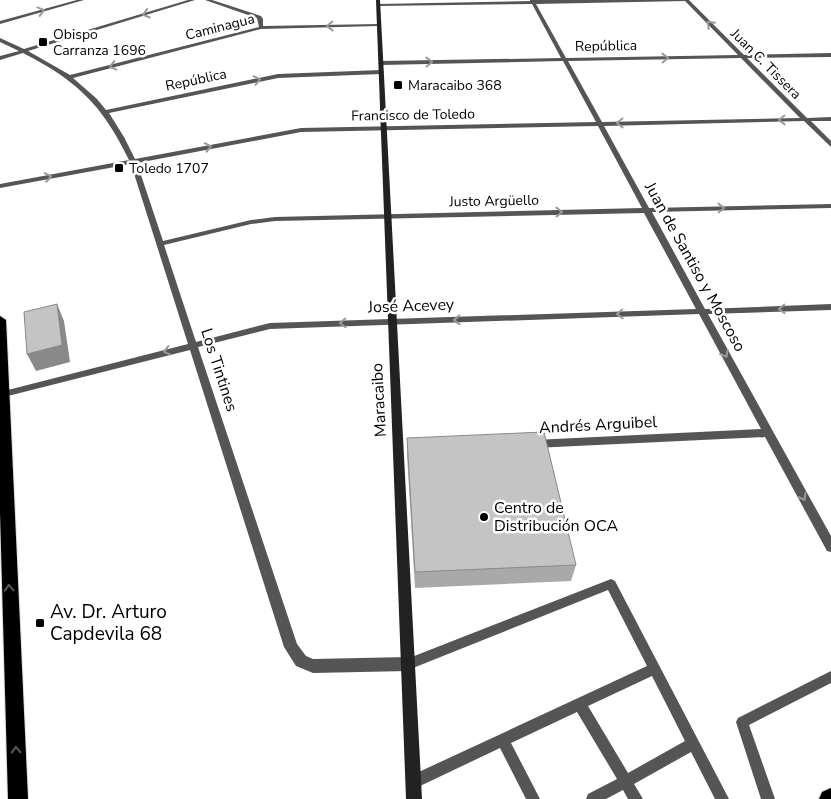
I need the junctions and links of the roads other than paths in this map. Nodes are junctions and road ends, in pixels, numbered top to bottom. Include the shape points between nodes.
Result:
1 (82, 0) edge
2 (192, 0) edge
3 (207, 0) edge
4 (686, 0) edge
5 (533, 1) edge
6 (378, 3) edge
7 (0, 22) edge
8 (379, 26) junction
9 (262, 28) junction
10 (0, 40) edge
11 (24, 51) junction
12 (831, 55) edge
13 (743, 57) junction
14 (0, 58) edge
15 (564, 59) junction
16 (381, 63) junction
17 (381, 72) junction
18 (70, 77) junction
19 (106, 112) junction
20 (831, 119) edge
21 (806, 120) junction
22 (599, 123) junction
23 (384, 128) junction
24 (831, 145) edge
25 (133, 161) junction
26 (0, 186) edge
27 (831, 206) edge
28 (646, 210) junction
29 (388, 216) junction
30 (160, 244) junction
31 (831, 307) edge
32 (702, 311) junction
33 (0, 320) edge
34 (392, 322) junction
35 (194, 344) junction
36 (1, 394) edge
37 (769, 433) junction
38 (525, 444) edge
39 (831, 548) edge
40 (408, 664) junction
41 (655, 669) junction
42 (831, 677) edge
43 (580, 704) junction
44 (503, 740) junction
45 (693, 744) junction
46 (626, 781) junction
47 (413, 782) junction
48 (18, 799) edge
49 (414, 799) edge
50 (533, 799) edge
51 (593, 799) edge
52 (636, 799) edge
53 (722, 799) edge
54 (768, 799) edge

7 -> 1 street
2 -> 11 street
3 - 9 street via 259,17
4 - 5 street
13 -> 4 street, Juan C. Tissera
5 - 6 street
5 - 15 street, Juan de Santiso y Moscoso
6 - 8 main road, Maracaibo
8 -> 9 street, Caminagua
8 - 16 main road, Maracaibo
9 -> 18 street, Caminagua
10 - 11 street, Los Tintines
11 - 14 street
11 - 18 street, Los Tintines
12 - 13 street, República
15 -> 13 street, República
13 - 21 street, Juan C. Tissera
16 -> 15 street, República
15 - 22 street, Juan de Santiso y Moscoso
16 - 17 main road, Maracaibo
19 -> 17 street, República via 278,76
17 - 23 main road, Maracaibo
18 - 19 street, Los Tintines
19 - 25 street, Los Tintines
20 - 21 street, Francisco de Toledo
21 -> 22 street, Francisco de Toledo
21 - 24 street, Juan C. Tissera
22 - 23 street, Francisco de Toledo
22 - 28 street, Juan de Santiso y Moscoso
25 -> 23 street, Francisco de Toledo via 283,132
23 - 29 main road, Maracaibo
26 -> 25 street, Francisco de Toledo
25 - 30 street, Los Tintines
28 -> 27 street, Justo Argüello
29 -> 28 street, Justo Argüello
28 - 32 street, Juan de Santiso y Moscoso
29 - 30 street, Justo Argüello via 262,220
29 - 34 main road, Maracaibo
30 - 35 street, Los Tintines
31 -> 32 street, José Acevey
32 -> 34 street, José Acevey
32 -> 37 street, Juan de Santiso y Moscoso
33 - 36 main road
34 -> 35 street, José Acevey via 270,326
34 - 40 main road, Maracaibo via 403,450
35 -> 36 street, José Acevey
35 - 40 street, Los Tintines via 291,647 301,661 313,666
48 -> 36 main road
37 - 38 street, Andrés Arguibel
37 -> 39 street, Juan de Santiso y Moscoso
40 - 41 lane via 611,584
40 - 47 main road, Maracaibo
41 - 43 lane
41 - 45 lane
42 - 54 lane via 742,722
43 - 44 lane
43 - 46 lane
44 - 47 lane
44 - 50 lane
45 - 46 lane
45 - 53 lane
46 - 51 lane
46 - 52 lane
47 - 49 main road, Maracaibo

